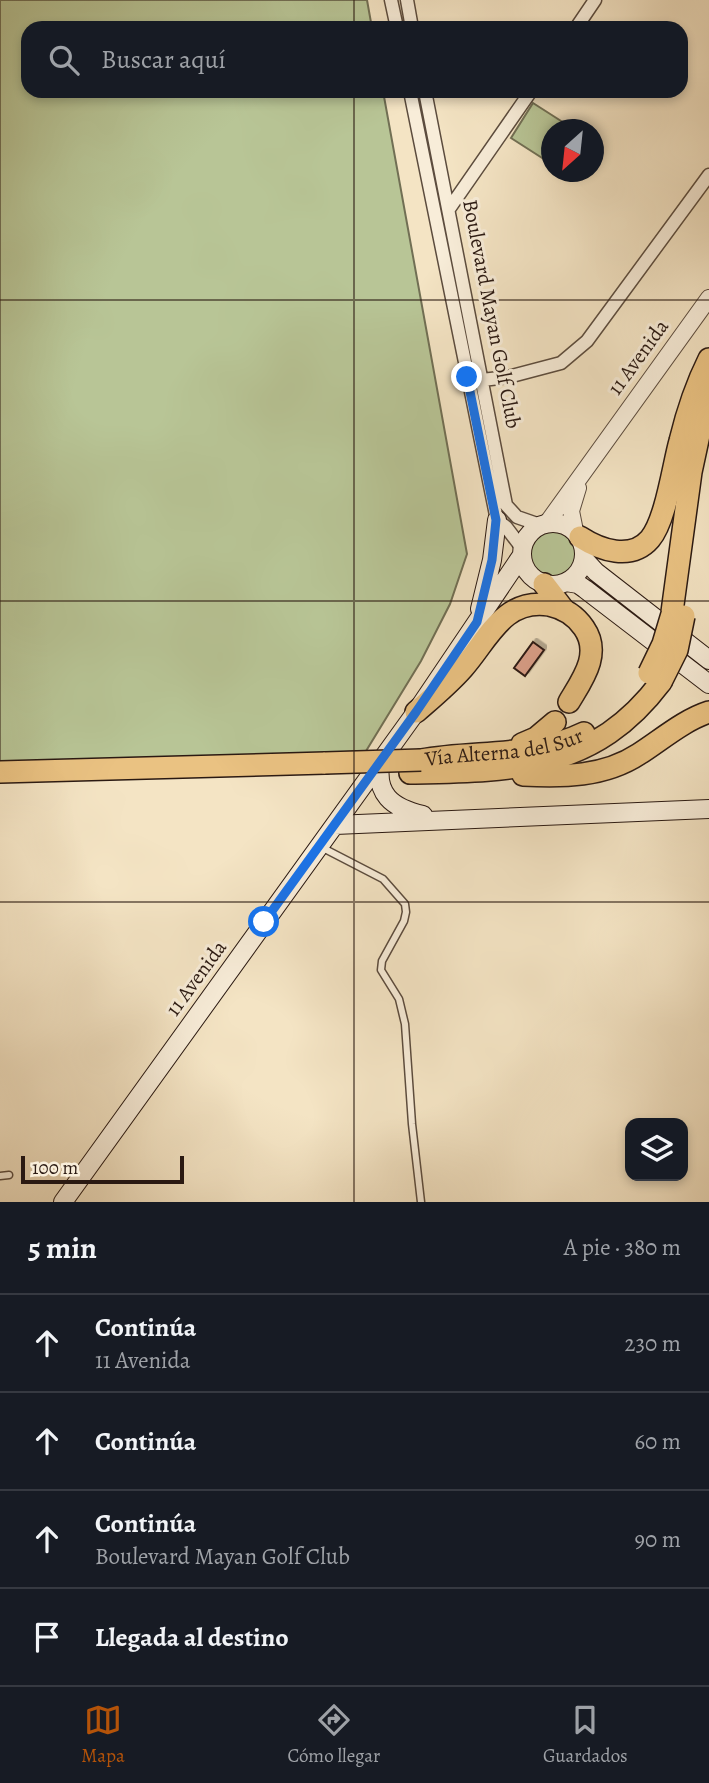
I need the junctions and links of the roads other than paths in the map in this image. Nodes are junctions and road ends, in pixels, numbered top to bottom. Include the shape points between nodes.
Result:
1 (391, 0) edge
2 (407, 0) edge
3 (595, 0) edge
4 (396, 21) edge
5 (411, 21) edge
6 (581, 21) edge
7 (411, 98) edge
8 (426, 98) edge
9 (526, 98) edge
10 (709, 175) edge
11 (449, 209) junction
12 (709, 298) edge
13 (709, 359) edge
14 (482, 380) junction
15 (709, 391) edge
16 (604, 444) junction
17 (709, 447) edge
18 (496, 520) junction
19 (544, 524) junction
20 (578, 534) junction
21 (522, 552) junction
22 (584, 559) junction
23 (538, 580) junction
24 (566, 582) junction
25 (564, 610) junction
26 (678, 614) junction
27 (477, 622) junction
28 (463, 643) junction
29 (709, 660) edge
30 (655, 678) junction
31 (709, 684) edge
32 (569, 702) dead end
33 (416, 712) junction
34 (709, 712) edge
35 (555, 722) dead end
36 (381, 760) junction
37 (421, 764) junction
38 (322, 771) junction
39 (0, 772) edge
40 (458, 772) junction
41 (0, 785) edge
42 (709, 809) edge
43 (447, 820) junction
44 (335, 825) junction
45 (319, 846) junction
46 (9, 1175) dead end
47 (0, 1176) edge
48 (62, 1202) edge
49 (421, 1202) edge

1 - 4 street
2 - 5 street
3 - 6 street
7 - 18 street, Boulevard Mayan Golf Club
8 - 11 street, Boulevard Mayan Golf Club
9 - 11 street
10 - 14 street via 587,341 561,363
11 - 14 street, Boulevard Mayan Golf Club
12 - 16 street, 11 Avenida
13 - 20 highway via 695,390 661,516 650,538 639,547 615,552
14 - 19 street, Boulevard Mayan Golf Club via 506,505 517,517
15 - 26 highway, Vía Alterna del Sur via 691,472
16 - 19 street, 11 Avenida
16 - 20 street, 11 Avenida via 573,499 571,518
17 - 26 highway, Vía Alterna del Sur
18 - 21 street
18 - 27 main road
19 - 20 main road via 563,524
19 - 21 main road via 528,534
20 - 22 main road
21 - 23 main road via 526,570
21 - 27 main road, 11 Avenida
22 - 24 main road via 578,573
22 - 29 main road
23 - 24 main road via 552,585
23 - 25 highway
23 - 28 main road, 11 Avenida via 513,583
24 - 31 main road via 585,589
25 - 32 highway via 585,629 591,645 586,674
25 - 33 highway via 536,604 507,614 458,674
26 - 30 highway, Vía Alterna del Sur, bridge via 677,650
27 - 28 main road, 11 Avenida
28 - 33 main road, 11 Avenida
30 - 37 highway, Vía Alterna del Sur via 596,727 572,739 540,748
30 - 40 highway, Vía Alterna del Sur via 647,701 606,737 583,749 540,763
33 - 36 main road, 11 Avenida
34 - 40 highway via 631,759 600,771 541,776
35 - 37 highway via 526,743
36 - 43 main road via 379,782 390,800 406,811
36 - 44 main road, 11 Avenida
37 - 38 highway, Vía Alterna del Sur, bridge
37 - 40 highway, Vía Alterna del Sur
38 - 39 highway, Vía Alterna del Sur
38 - 41 highway, Vía Alterna del Sur
42 - 43 main road
43 - 44 main road
44 - 45 main road, 11 Avenida
45 - 48 main road, 11 Avenida
45 - 49 lane via 383,879 405,904 404,921 382,961 382,970 399,999 405,1024
46 - 47 lane

